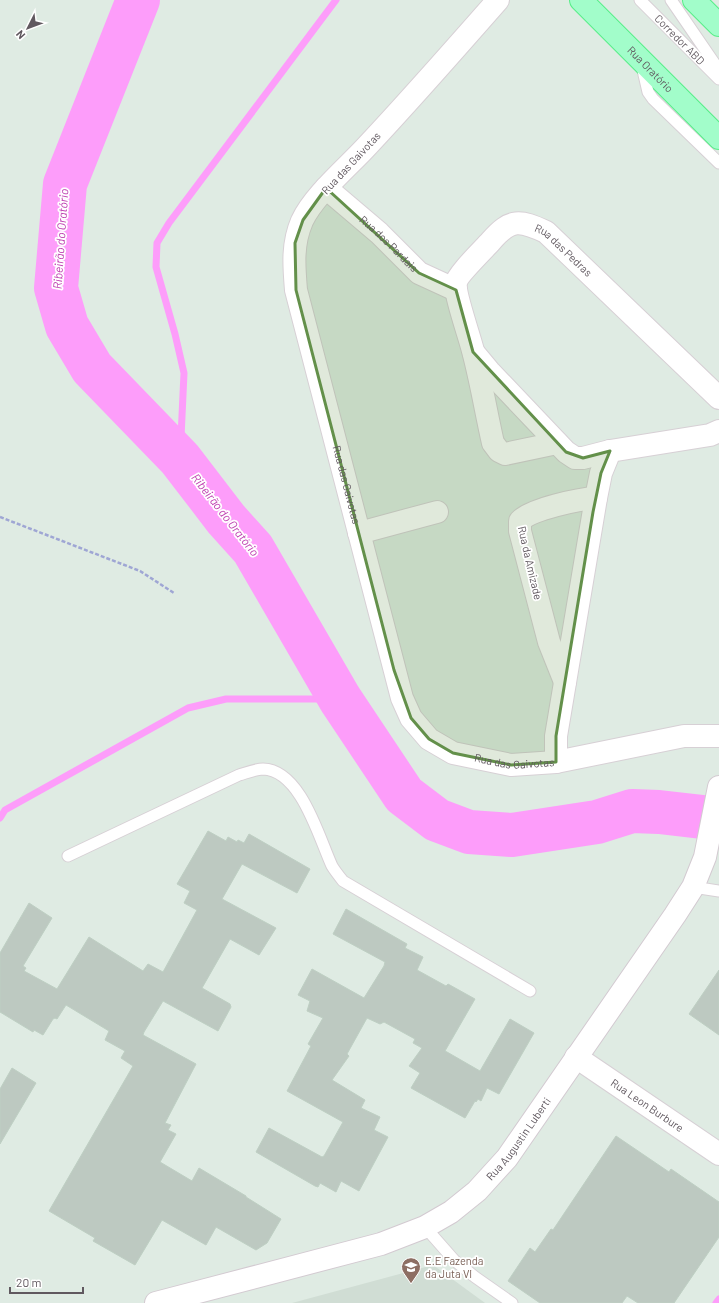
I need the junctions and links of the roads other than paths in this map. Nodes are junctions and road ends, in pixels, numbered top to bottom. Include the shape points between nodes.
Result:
1 (498, 0) edge
2 (581, 0) edge
3 (640, 0) edge
4 (672, 0) edge
5 (694, 0) edge
6 (719, 25) edge
7 (640, 60) junction
8 (719, 70) edge
9 (719, 79) edge
10 (719, 138) edge
11 (719, 163) edge
12 (326, 188) junction
13 (456, 290) junction
14 (473, 352) junction
15 (719, 398) edge
16 (719, 431) edge
17 (558, 443) junction
18 (610, 451) junction
19 (596, 498) junction
20 (437, 512) dead end
21 (359, 533) junction
22 (565, 682) junction
23 (719, 736) edge
24 (556, 762) junction
25 (718, 792) edge
26 (68, 856) dead end
27 (693, 887) junction
28 (719, 891) edge
29 (530, 991) dead end
30 (576, 1057) junction
31 (719, 1154) edge
32 (425, 1227) junction
33 (156, 1303) edge
34 (512, 1303) edge

1 - 12 street, Rua das Gaivotas via 403,107
2 - 7 main road, Rua Oratório
3 - 9 lane, Corredor ABD
4 - 8 lane
5 - 6 main road
7 - 10 main road, Rua Oratório
7 - 11 lane via 650,95
12 - 13 street, Rua dos Pardais via 419,273
12 - 21 street, Rua das Gaivotas via 303,220 295,243 296,290
13 - 14 street
13 - 15 street, Rua das Pedras via 458,278 503,228 512,224 527,223 546,232
14 - 17 street
14 - 17 street via 493,443 498,451 505,454
16 - 18 street via 710,435
17 - 18 street via 575,458
18 - 19 street via 601,473
19 - 22 street
19 - 22 street, Rua da Amizade via 580,499 536,512 520,521 520,531 549,642
20 - 21 street
21 - 24 street, Rua das Gaivotas via 402,698 411,718 429,739 453,753 511,765
22 - 24 street via 556,736
23 - 24 street, Rua das Gaivotas via 684,736
25 - 27 street, Rua Augustin Luberti via 705,857
26 - 29 lane via 239,775 263,769 278,774 298,793 333,868 343,881
27 - 28 lane
27 - 30 street, Rua Augustin Luberti
30 - 31 street, Rua Leon Burbure
30 - 32 street, Rua Augustin Luberti via 507,1158 477,1191 451,1212
32 - 33 street, Rua Augustin Luberti via 381,1244
32 - 34 lane via 454,1260

